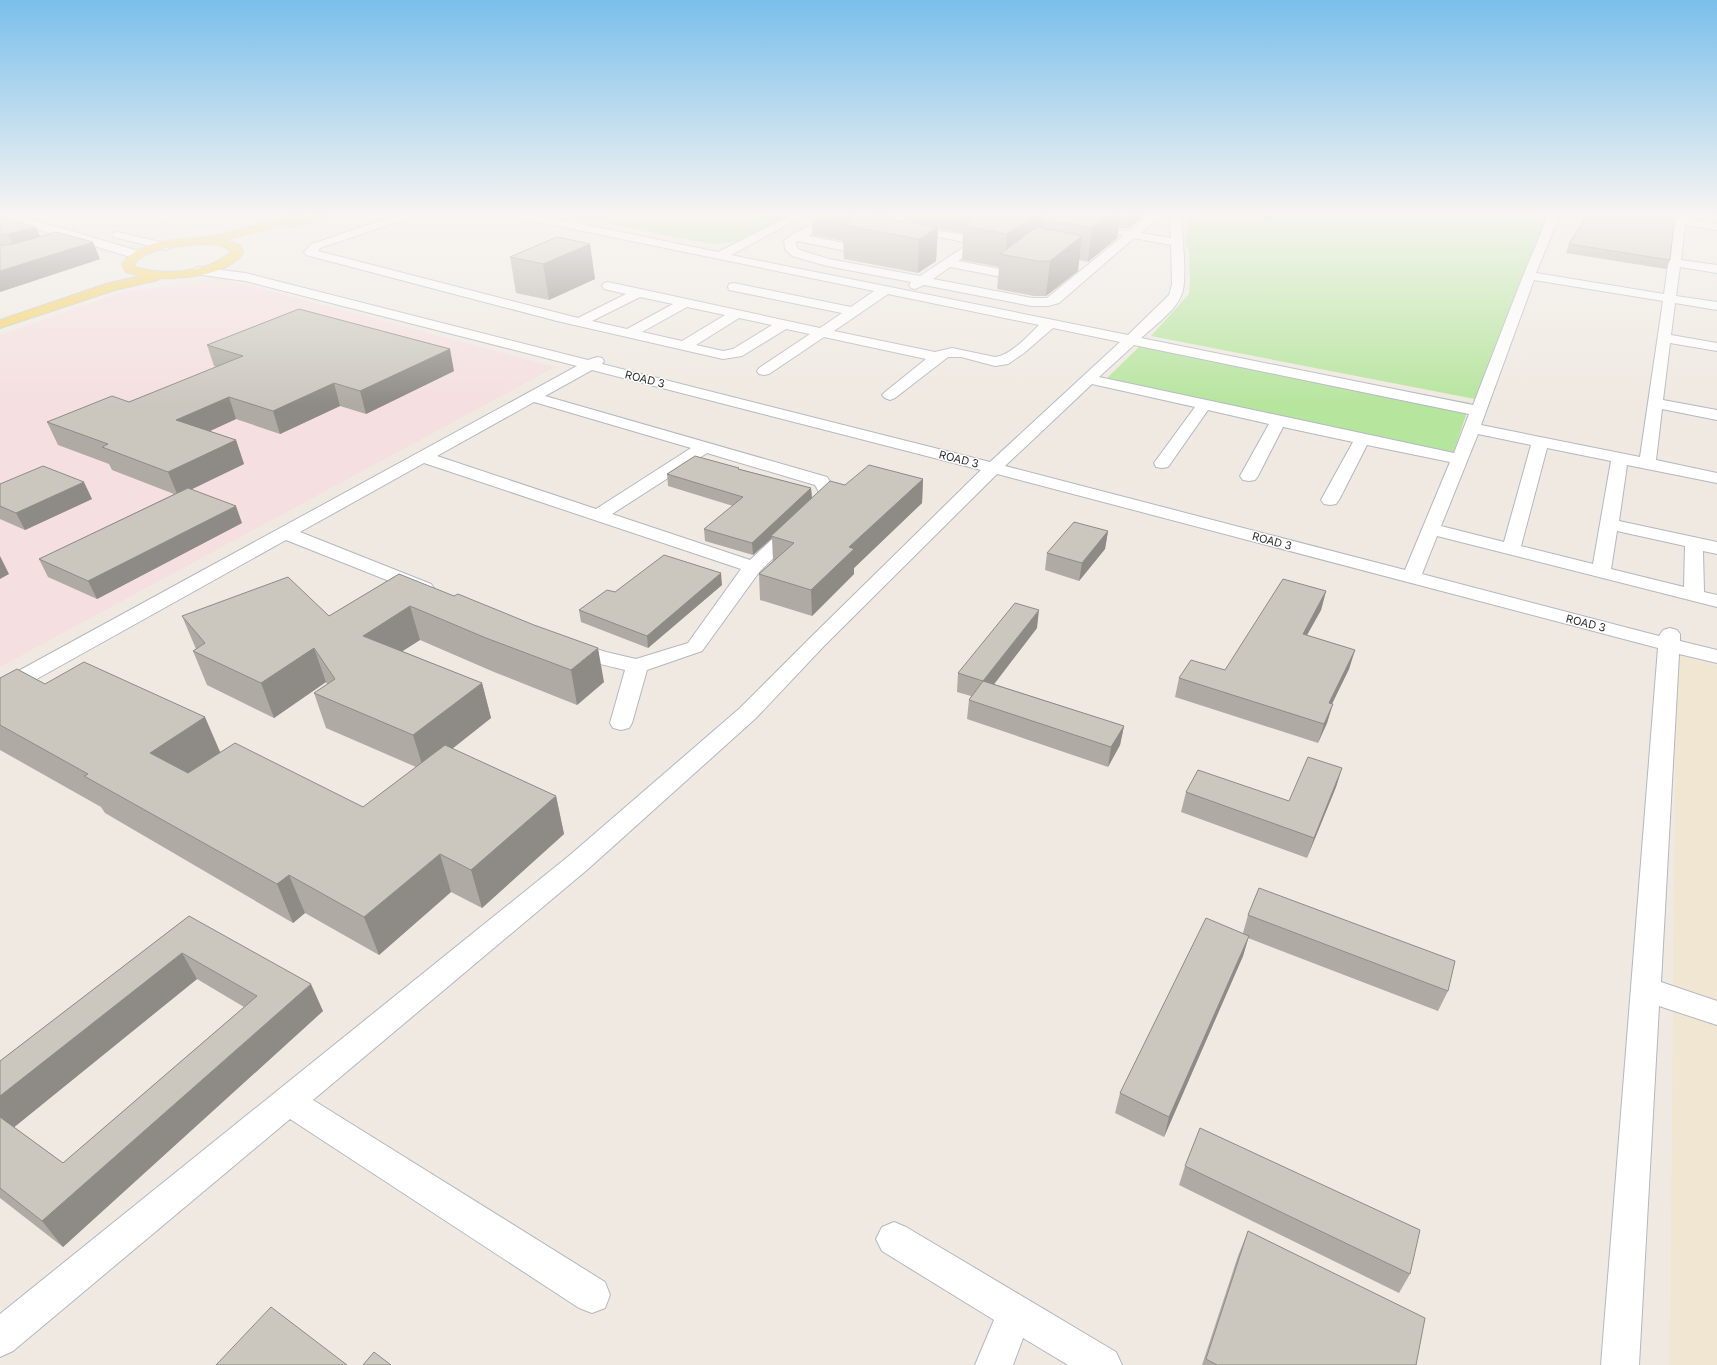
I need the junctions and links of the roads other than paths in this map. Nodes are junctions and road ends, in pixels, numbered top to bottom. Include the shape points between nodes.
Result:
1 (105, 278) edge
2 (153, 278) edge
3 (248, 278) edge
4 (273, 278) edge
5 (409, 278) edge
6 (748, 278) edge
7 (825, 278) edge
8 (911, 278) edge
9 (926, 278) edge
10 (1002, 278) edge
11 (1081, 278) edge
12 (1178, 278) edge
13 (1528, 278) edge
14 (1539, 278) edge
15 (1673, 278) edge
16 (923, 280) junction
17 (608, 286) dead end
18 (734, 287) junction
19 (885, 290) junction
20 (982, 292) junction
21 (636, 293) junction
22 (902, 294) junction
23 (1670, 299) junction
24 (685, 303) junction
25 (699, 306) junction
26 (1717, 306) edge
27 (854, 311) junction
28 (0, 314) edge
29 (737, 314) junction
30 (580, 322) junction
31 (0, 324) edge
32 (784, 324) junction
33 (1050, 324) junction
34 (630, 333) junction
35 (822, 333) junction
36 (1664, 338) junction
37 (1130, 340) junction
38 (684, 346) junction
39 (1717, 347) edge
40 (937, 357) junction
41 (596, 362) junction
42 (764, 370) dead end
43 (1089, 379) junction
44 (890, 395) dead end
45 (533, 397) junction
46 (1656, 403) junction
47 (1204, 405) junction
48 (1478, 411) junction
49 (1717, 415) edge
50 (1278, 421) junction
51 (1472, 428) junction
52 (1362, 439) junction
53 (1540, 442) junction
54 (705, 447) junction
55 (423, 457) junction
56 (1620, 458) junction
57 (1459, 459) junction
58 (1162, 463) dead end
59 (997, 464) junction
60 (1647, 464) junction
61 (1249, 476) dead end
62 (1717, 478) edge
63 (1330, 500) dead end
64 (597, 516) junction
65 (1610, 524) junction
66 (1430, 529) junction
67 (286, 533) junction
68 (1694, 543) junction
69 (1717, 548) edge
70 (1511, 550) junction
71 (753, 567) junction
72 (1413, 572) junction
73 (1601, 572) junction
74 (438, 594) edge
75 (1694, 595) junction
76 (1717, 601) edge
77 (1670, 639) junction
78 (555, 640) edge
79 (1717, 646) edge
80 (1717, 657) edge
81 (637, 666) junction
82 (0, 690) edge
83 (621, 723) dead end
84 (1646, 989) junction
85 (1717, 1013) edge
86 (288, 1101) junction
87 (894, 1239) dead end
88 (592, 1295) dead end
89 (1015, 1312) junction
90 (0, 1338) edge
91 (994, 1365) edge
92 (1103, 1365) edge
93 (1620, 1365) edge

1 - 28 main road
2 - 31 main road via 110,287
3 - 41 street, ROAD 3 via 471,336
4 - 41 street, ROAD 3
5 - 30 street
6 - 18 street
7 - 19 street
8 - 16 street
9 - 16 street
10 - 20 street
11 - 20 street via 1048,302 1032,302
12 - 37 street via 1175,296
13 - 48 street
14 - 23 street
15 - 23 street
16 - 20 street
16 - 22 street
17 - 21 street
18 - 25 street
18 - 27 street
19 - 22 street
19 - 27 street
21 - 24 street
21 - 30 street
22 - 33 street
23 - 26 street
23 - 36 street
24 - 25 street
24 - 34 street
25 - 29 street
27 - 35 street
29 - 32 street
29 - 38 street
30 - 34 street
32 - 35 street
32 - 38 street via 732,355
33 - 37 street
33 - 40 street via 1004,361 951,352
34 - 38 street
35 - 40 street
35 - 42 street
36 - 39 street
36 - 46 street
37 - 43 street
37 - 48 street
40 - 44 street
41 - 45 street
41 - 59 street, ROAD 3
43 - 47 street
43 - 59 street
45 - 54 street
45 - 55 street
46 - 49 street
46 - 60 street
47 - 50 street
47 - 58 street
48 - 51 street
50 - 52 street
50 - 61 street
51 - 53 street
51 - 57 street
52 - 57 street
52 - 63 street
53 - 56 street
53 - 70 street
54 - 64 street
54 - 71 street via 821,481 828,492 826,498
55 - 64 street
55 - 67 street
56 - 60 street
56 - 65 street
57 - 66 street
59 - 72 street, ROAD 3
59 - 86 street via 748,713 579,862
60 - 62 street
64 - 71 street
65 - 68 street
65 - 73 street
66 - 70 street
66 - 72 street
67 - 74 street
67 - 82 street
68 - 69 street
68 - 75 street
70 - 73 street
71 - 81 street via 695,647
72 - 77 street, ROAD 3
73 - 75 street
75 - 76 street
77 - 79 street, ROAD 3
77 - 80 street, ROAD 3
77 - 84 street
78 - 81 street via 599,658
81 - 83 street
84 - 85 street
84 - 93 street
86 - 88 street
86 - 90 street
87 - 89 street
89 - 91 street
89 - 92 street

